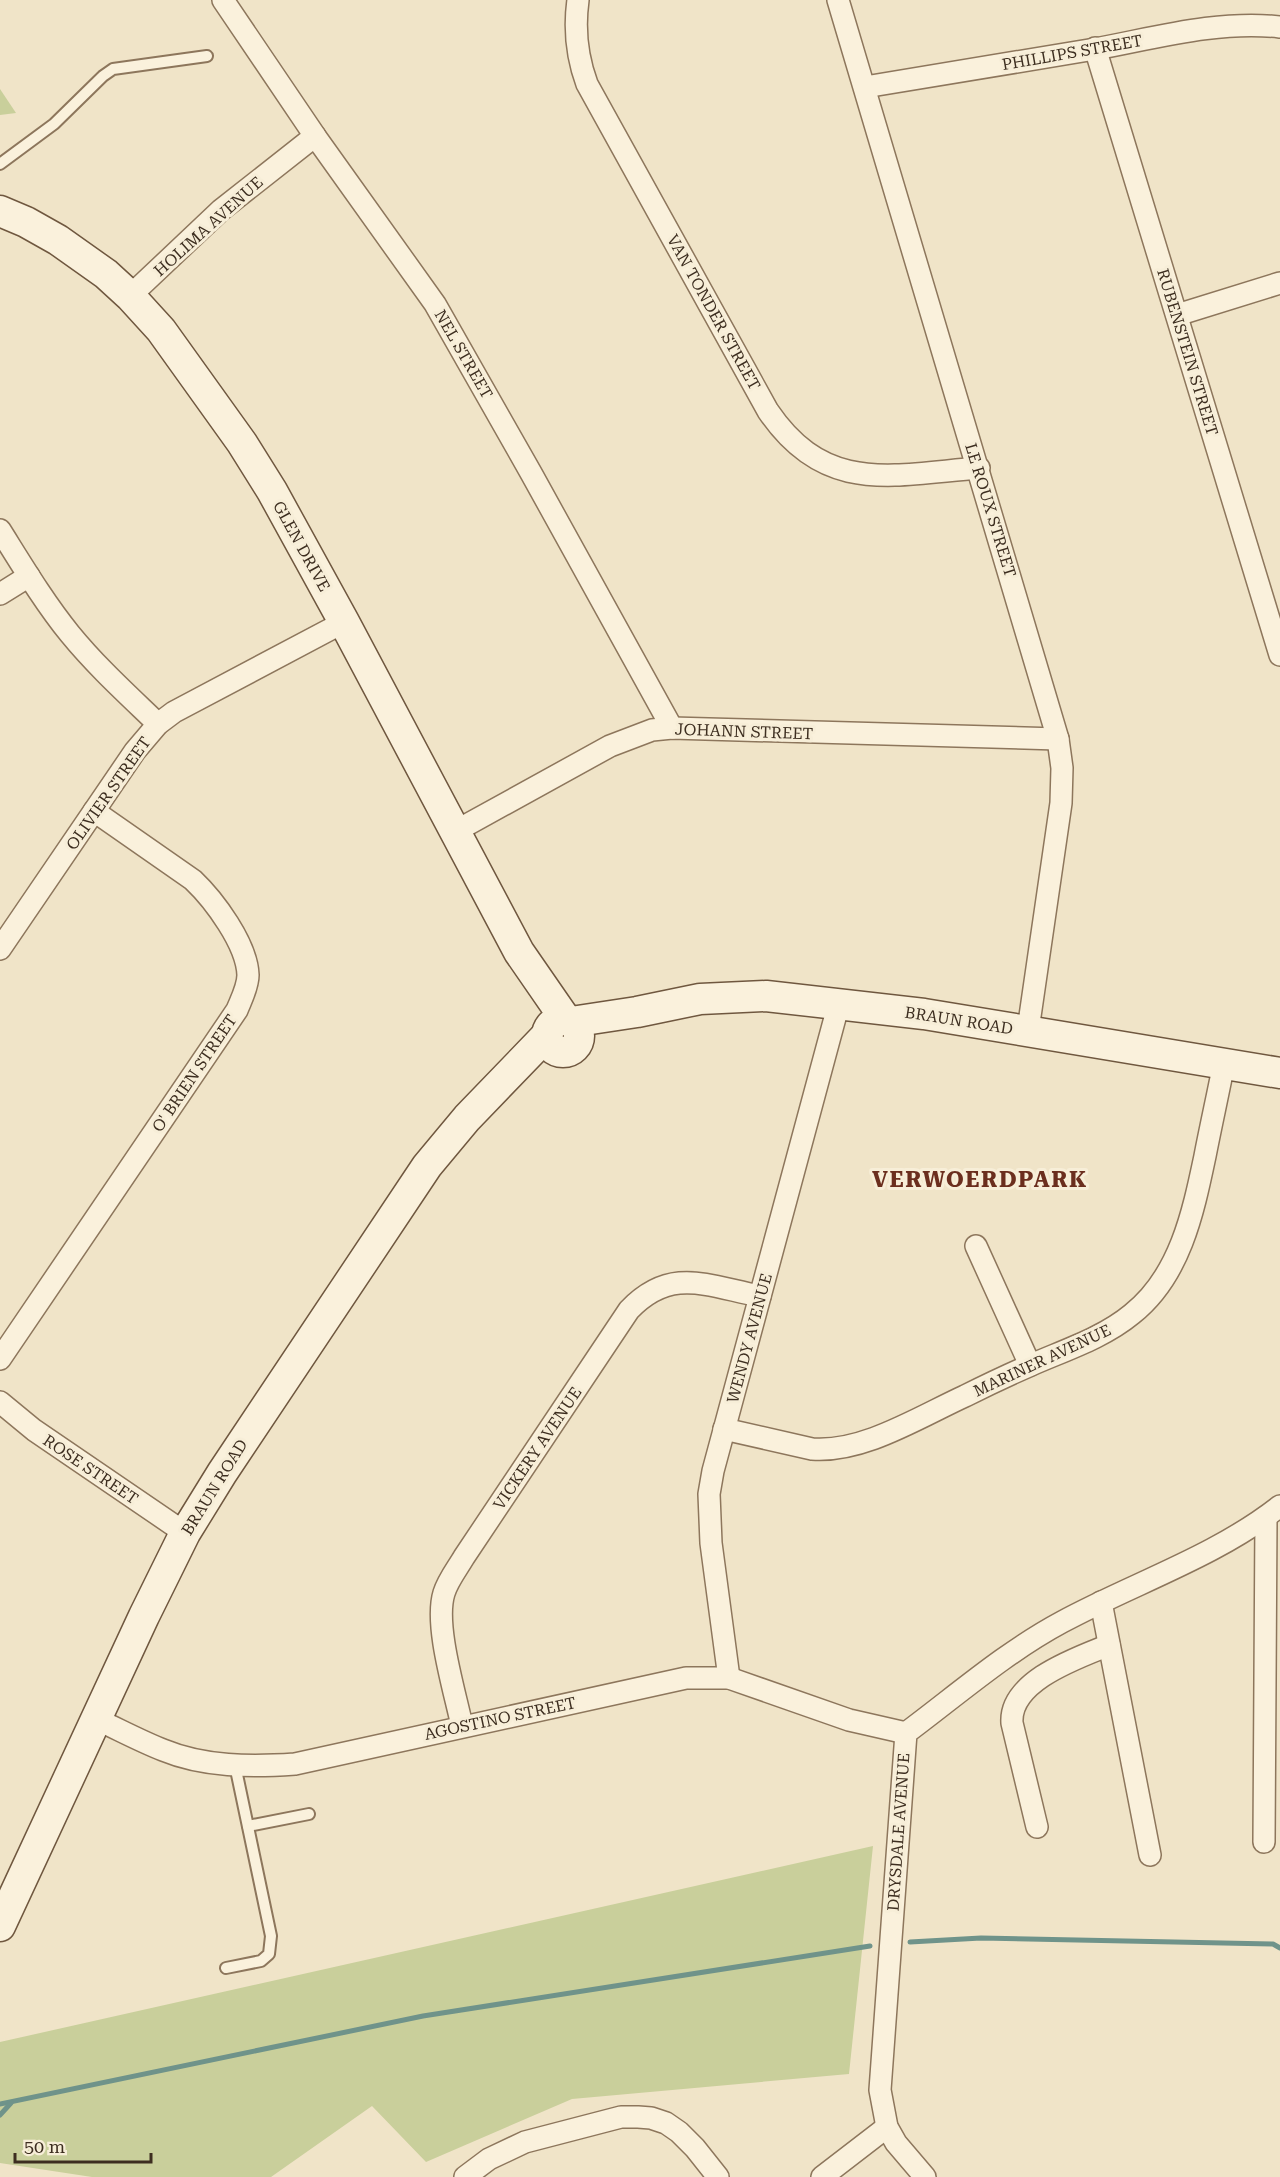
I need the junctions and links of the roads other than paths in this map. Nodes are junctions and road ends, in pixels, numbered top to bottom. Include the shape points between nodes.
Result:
1 (224, 0) edge
2 (578, 0) edge
3 (838, 0) edge
4 (1280, 27) edge
5 (1095, 48) junction
6 (207, 56) dead end
7 (865, 87) junction
8 (315, 136) junction
9 (0, 164) edge
10 (0, 211) edge
11 (1280, 283) edge
12 (130, 296) junction
13 (1177, 315) junction
14 (979, 468) junction
15 (0, 530) edge
16 (29, 576) junction
17 (0, 594) edge
18 (344, 622) junction
19 (1280, 655) edge
20 (158, 724) junction
21 (672, 728) junction
22 (1058, 739) junction
23 (94, 811) junction
24 (454, 832) junction
25 (0, 949) edge
26 (839, 1003) junction
27 (1028, 1030) junction
28 (561, 1033) junction
29 (1224, 1062) junction
30 (1280, 1073) edge
31 (976, 1246) dead end
32 (760, 1296) junction
33 (0, 1359) edge
34 (1030, 1365) junction
35 (0, 1402) edge
36 (724, 1429) junction
37 (1273, 1512) edge
38 (185, 1533) junction
39 (1101, 1602) junction
40 (1109, 1645) junction
41 (729, 1678) junction
42 (96, 1719) junction
43 (462, 1726) junction
44 (906, 1733) junction
45 (235, 1765) junction
46 (309, 1814) dead end
47 (248, 1826) junction
48 (1037, 1827) dead end
49 (1264, 1842) dead end
50 (1150, 1855) dead end
51 (0, 1926) edge
52 (226, 1968) dead end
53 (887, 2127) junction
54 (465, 2177) edge
55 (718, 2177) edge
56 (822, 2177) edge
57 (925, 2177) edge

1 - 8 street, NEL STREET
2 - 14 street, VAN TONDER STREET via 578,54 587,84 781,430 813,457 838,469 865,475
3 - 7 street, LE ROUX STREET
4 - 5 street, PHILLIPS STREET via 1193,30
5 - 7 street, PHILLIPS STREET
5 - 13 street, RUBENSTEIN STREET
6 - 9 lane via 113,69 54,124
7 - 14 street, LE ROUX STREET
8 - 12 street, HOLIMA AVENUE via 221,210
8 - 21 street, NEL STREET via 435,304
10 - 12 street, GLEN DRIVE via 58,240
11 - 13 street
12 - 18 street, GLEN DRIVE via 161,330 242,443
13 - 19 street, RUBENSTEIN STREET
14 - 22 street, LE ROUX STREET
15 - 16 street
16 - 17 street
16 - 20 street via 80,646
18 - 20 street, OLIVIER STREET
18 - 24 street, GLEN DRIVE
20 - 23 street, OLIVIER STREET
21 - 22 street, JOHANN STREET
21 - 24 street, JOHANN STREET via 652,730 610,746
22 - 27 street, LE ROUX STREET via 1061,803
23 - 25 street, OLIVIER STREET
23 - 33 street, O' BRIEN STREET via 206,892 238,942 248,975 237,1010
24 - 28 street, GLEN DRIVE
26 - 27 street, BRAUN ROAD
26 - 28 street, BRAUN ROAD via 766,996 700,999
26 - 32 street, WENDY AVENUE
27 - 29 street, BRAUN ROAD
28 - 38 street, BRAUN ROAD via 467,1118 427,1166
29 - 30 street, BRAUN ROAD
29 - 34 street, MARINER AVENUE via 1194,1206 1182,1244 1161,1282 1142,1306 1116,1325
31 - 34 street
32 - 36 street, WENDY AVENUE
32 - 43 street, VICKERY AVENUE via 686,1282 670,1283 642,1296 629,1310 464,1557 444,1594 444,1639
34 - 36 street, MARINER AVENUE via 851,1446 812,1449
35 - 38 street, ROSE STREET via 34,1430
36 - 41 street, WENDY AVENUE via 709,1494 711,1543
37 - 39 street, DRYSDALE AVENUE via 1251,1528
37 - 49 street
38 - 42 street, BRAUN ROAD
39 - 40 street
39 - 44 street, DRYSDALE AVENUE via 1018,1649
40 - 48 street via 1042,1677 1014,1703 1012,1723
40 - 50 street
41 - 43 street, AGOSTINO STREET via 686,1678
41 - 44 street, AGOSTINO STREET via 849,1720
42 - 45 street, AGOSTINO STREET via 190,1759
42 - 51 street, BRAUN ROAD
43 - 45 street, AGOSTINO STREET via 295,1764
44 - 53 street, DRYSDALE AVENUE via 880,2090
45 - 47 lane
46 - 47 lane
47 - 52 lane via 270,1936 269,1954 261,1961
53 - 56 street
53 - 57 street, DRYSDALE AVENUE
54 - 55 street via 489,2159 525,2142 630,2117 666,2123 695,2148

